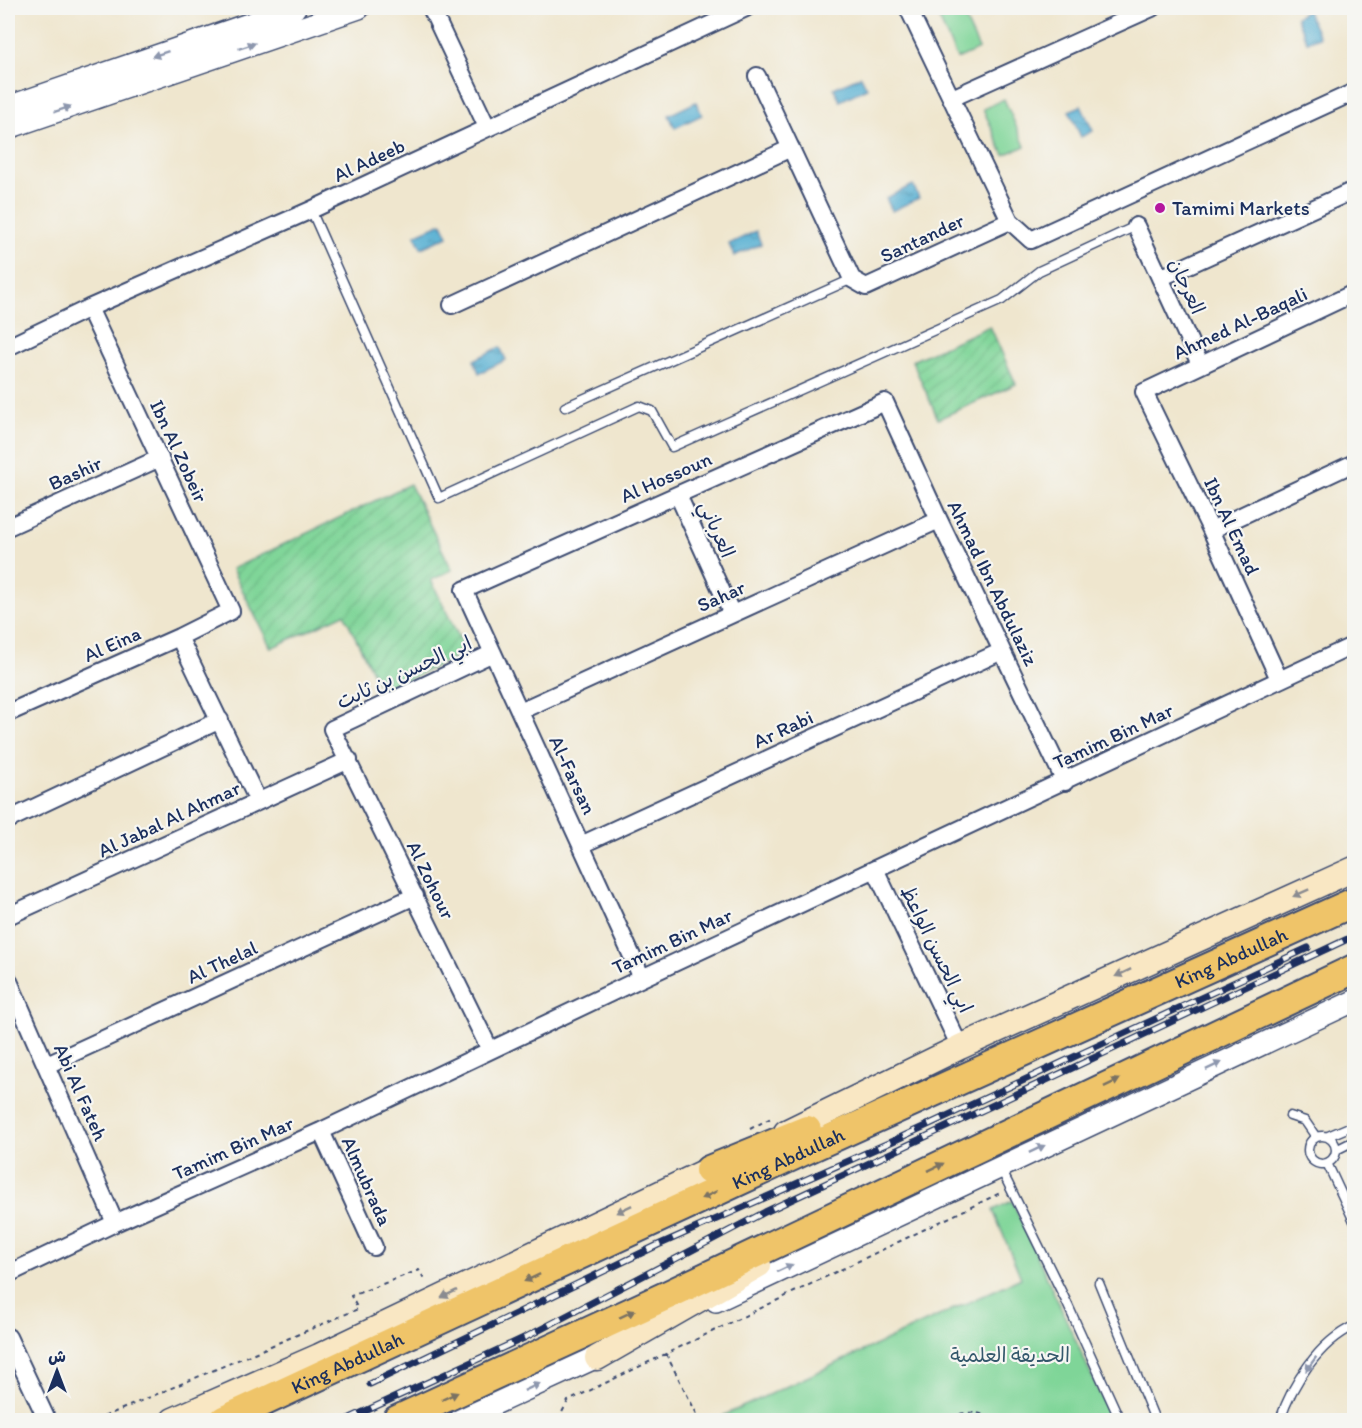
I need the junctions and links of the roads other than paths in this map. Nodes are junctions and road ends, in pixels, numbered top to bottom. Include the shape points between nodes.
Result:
1 (295, 8) edge
2 (359, 8) edge
3 (431, 8) edge
4 (746, 8) edge
5 (908, 8) edge
6 (1152, 8) edge
7 (757, 76) dead end
8 (1354, 92) edge
9 (952, 98) junction
10 (8, 107) edge
11 (487, 127) junction
12 (8, 129) edge
13 (791, 148) junction
14 (1354, 190) edge
15 (311, 210) junction
16 (1010, 221) junction
17 (1136, 226) joint
18 (1160, 278) junction
19 (852, 279) junction
20 (1354, 292) edge
21 (452, 304) dead end
22 (89, 308) junction
23 (8, 347) edge
24 (1200, 364) junction
25 (1144, 392) joint
26 (885, 402) joint
27 (565, 407) dead end
28 (160, 458) junction
29 (1354, 463) edge
30 (678, 495) junction
31 (939, 520) junction
32 (8, 527) edge
33 (1211, 530) junction
34 (464, 590) joint
35 (231, 611) joint
36 (732, 614) junction
37 (179, 637) junction
38 (1354, 645) edge
39 (1002, 651) junction
40 (493, 653) junction
41 (1280, 680) junction
42 (520, 711) junction
43 (8, 713) edge
44 (220, 720) junction
45 (332, 729) joint
46 (349, 760) junction
47 (1065, 782) junction
48 (258, 801) junction
49 (8, 820) edge
50 (583, 844) junction
51 (875, 869) junction
52 (1354, 869) edge
53 (415, 896) junction
54 (1354, 902) edge
55 (8, 916) edge
56 (1316, 919) junction
57 (1354, 969) edge
58 (642, 978) junction
59 (8, 979) edge
60 (1354, 983) edge
61 (1354, 1001) edge
62 (1205, 1039) junction
63 (960, 1047) junction
64 (490, 1050) junction
65 (47, 1065) junction
66 (1290, 1116) dead end
67 (1354, 1125) edge
68 (321, 1131) junction
69 (1328, 1136) junction
70 (1316, 1137) junction
71 (1354, 1141) edge
72 (1336, 1150) junction
73 (1328, 1163) junction
74 (1000, 1166) junction
75 (709, 1170) junction
76 (893, 1188) junction
77 (1354, 1221) edge
78 (115, 1223) junction
79 (374, 1247) dead end
80 (8, 1274) edge
81 (1099, 1283) dead end
82 (1354, 1326) edge
83 (8, 1337) edge
84 (319, 1356) junction
85 (597, 1358) junction
86 (47, 1420) edge
87 (173, 1420) edge
88 (197, 1420) edge
89 (224, 1420) edge
90 (397, 1420) edge
91 (460, 1420) edge
92 (1120, 1420) edge
93 (1155, 1420) edge
94 (1280, 1420) edge

1 -> 10 street
12 -> 2 street
3 - 11 street
4 - 11 street, Al Adeeb
5 - 9 street
6 - 9 street
7 - 13 street
8 - 16 street via 1031,240
9 - 16 street
11 - 15 street, Al Adeeb
13 - 19 street
13 - 21 street
14 - 18 street
15 - 17 lane via 439,498 639,406 652,411 672,447 1002,300 1039,271
15 - 22 street, Al Adeeb
16 - 19 street, Santander via 866,287
17 - 18 street, العرجان
18 - 24 street, العرجان
19 - 27 lane
20 - 24 street, Ahmed Al-Baqali
22 - 23 street, Al Adeeb
22 - 28 street, Ibn Al Zobeir
24 - 25 street, Ahmed Al-Baqali
25 - 33 street, Ibn Al Emad
26 - 30 street, Al Hossoun
26 - 31 street, Ahmad Ibn Abdulaziz
28 - 32 street, Bashir
28 - 35 street, Ibn Al Zobeir
29 - 33 street
30 - 34 street, Al Hossoun
30 - 36 street, العرباني
31 - 36 street, Sahar
31 - 39 street, Ahmad Ibn Abdulaziz
33 - 41 street, Ibn Al Emad
34 - 40 street, Al-Farsan
35 - 37 street, Al Eina
36 - 42 street, Sahar
37 - 43 street, Al Eina
37 - 44 street
38 - 41 street, Tamim Bin Mar
39 - 47 street, Ahmad Ibn Abdulaziz
39 - 50 street, Ar Rabi
40 - 42 street, Al-Farsan
40 - 45 street, ابي الحسن بن ثابت
41 - 47 street, Tamim Bin Mar
42 - 50 street, Al-Farsan
44 - 48 street
44 - 49 street
45 - 46 street, Al Zohour
46 - 48 street, Al Jabal Al Ahmar
46 - 53 street, Al Zohour
47 - 51 street, Tamim Bin Mar
48 - 55 street, Al Jabal Al Ahmar
50 - 58 street, Al-Farsan
51 - 58 street, Tamim Bin Mar
51 - 63 street, ابي الحسن الواعظ
52 -> 63 main road
53 - 64 street, Al Zohour
53 - 65 street, Al Thelal
54 - 56 highway, King Abdullah
56 - 75 highway
56 -> 89 highway, King Abdullah
57 - 62 highway
58 - 64 street, Tamim Bin Mar
59 - 65 street, Abi Al Fateh
60 - 62 highway
74 -> 61 street
76 -> 62 highway
63 - 75 main road
64 - 68 street, Tamim Bin Mar
65 - 78 street, Abi Al Fateh
66 - 70 lane via 1305,1121
67 - 69 lane
68 - 78 street, Tamim Bin Mar
68 - 79 street, Almubrada
69 - 70 lane
69 - 72 lane
70 - 73 lane via 1309,1145 1309,1156 1317,1163
71 - 72 lane
72 - 73 lane
73 - 77 lane
85 -> 74 street
74 - 92 lane
75 -> 84 main road
76 - 85 main road
90 -> 76 highway
78 - 80 street, Tamim Bin Mar
81 - 93 lane
82 -> 94 lane via 1319,1353 1297,1383
83 - 86 street
84 - 87 main road
84 - 88 main road
91 -> 85 street

